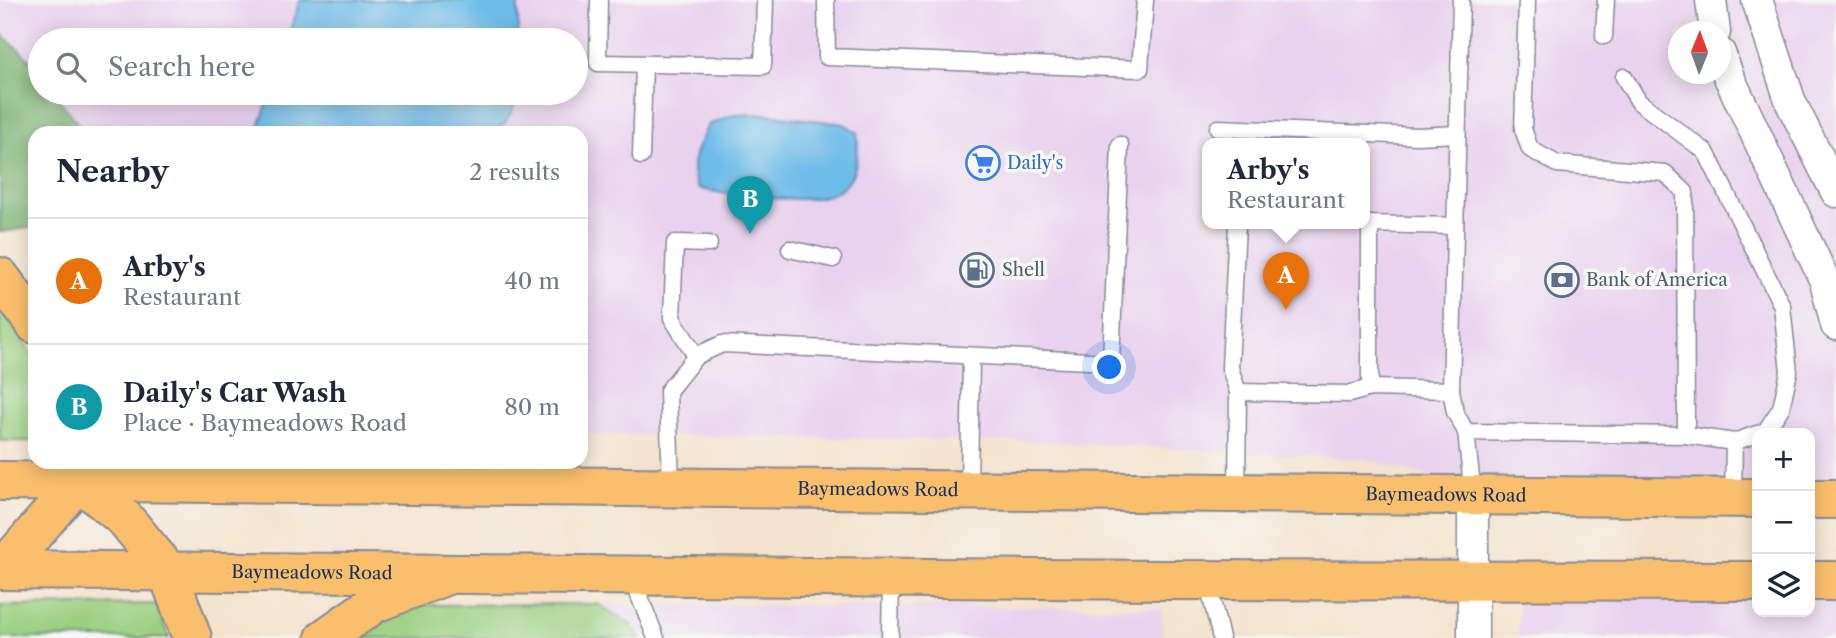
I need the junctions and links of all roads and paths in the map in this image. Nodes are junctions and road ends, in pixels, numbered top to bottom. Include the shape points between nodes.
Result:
1 (599, 0) edge
2 (765, 0) edge
3 (826, 0) edge
4 (1145, 0) edge
5 (1461, 0) edge
6 (1527, 0) edge
7 (1606, 0) edge
8 (1711, 0) edge
9 (1757, 0) edge
10 (1714, 21) edge
11 (1604, 36) dead end
12 (644, 65) junction
13 (1624, 77) dead end
14 (1731, 81) edge
15 (1218, 128) dead end
16 (1457, 134) junction
17 (1120, 145) dead end
18 (641, 156) dead end
19 (1836, 192) edge
20 (1370, 224) edge
21 (1455, 226) junction
22 (1237, 229) edge
23 (1368, 229) edge
24 (709, 244) dead end
25 (790, 249) dead end
26 (833, 259) dead end
27 (0, 277) edge
28 (28, 315) edge
29 (1836, 325) edge
30 (696, 356) junction
31 (971, 356) junction
32 (1370, 388) junction
33 (1451, 390) junction
34 (1238, 391) junction
35 (1768, 428) edge
36 (1466, 432) junction
37 (1686, 435) junction
38 (1752, 436) edge
39 (1734, 442) junction
40 (274, 469) edge
41 (81, 472) edge
42 (0, 481) edge
43 (306, 484) junction
44 (671, 487) junction
45 (969, 490) junction
46 (1237, 493) junction
47 (1473, 495) junction
48 (1745, 498) edge
49 (1815, 499) edge
50 (1836, 499) edge
51 (1, 570) edge
52 (167, 570) junction
53 (450, 574) junction
54 (631, 575) junction
55 (891, 578) junction
56 (1471, 579) junction
57 (1207, 580) junction
58 (1752, 581) edge
59 (1815, 581) edge
60 (1836, 581) edge
61 (192, 638) edge
62 (325, 638) edge
63 (656, 638) edge
64 (890, 638) edge
65 (1221, 638) edge
66 (1474, 638) edge

1 - 12 lane via 598,63
2 - 12 lane via 763,66
3 - 4 lane via 827,57 1140,69
5 - 16 lane
6 - 37 lane via 1523,129 1530,149 1557,164 1665,173 1685,192
7 - 11 lane
8 - 10 street
9 - 19 street via 1791,103
12 - 18 lane
13 - 35 lane via 1639,102 1706,152 1782,306 1789,372 1781,408
14 - 29 street via 1825,281
15 - 16 lane
16 - 21 lane
17 - 31 lane via 1111,362
20 - 21 lane
21 - 33 lane
22 - 34 lane via 1230,368
23 - 32 lane
24 - 30 lane via 675,243 672,318
25 - 26 lane
27 - 28 main road
30 - 31 lane via 722,344
30 - 44 lane via 668,391
31 - 45 lane
32 - 33 lane
32 - 34 lane via 1349,394
33 - 36 lane via 1455,412
34 - 46 lane
36 - 37 lane
36 - 47 lane
37 - 39 lane
38 - 39 lane
39 - 48 lane
40 - 43 main road
41 - 42 main road, Baymeadows Road
41 - 43 main road, Baymeadows Road
41 - 51 main road
41 - 52 main road
43 - 44 main road, Baymeadows Road
44 - 45 main road, Baymeadows Road
45 - 46 main road, Baymeadows Road
46 - 47 main road, Baymeadows Road
47 - 48 main road, Baymeadows Road
47 - 56 street
49 - 50 main road
51 - 52 main road, Baymeadows Road
52 - 53 main road, Baymeadows Road
52 - 61 main road
53 - 54 main road, Baymeadows Road
53 - 62 main road via 375,603
54 - 55 main road, Baymeadows Road
54 - 63 lane
55 - 57 main road, Baymeadows Road
55 - 64 lane
56 - 57 main road, Baymeadows Road
56 - 58 main road, Baymeadows Road
56 - 66 street
57 - 65 lane
59 - 60 main road

